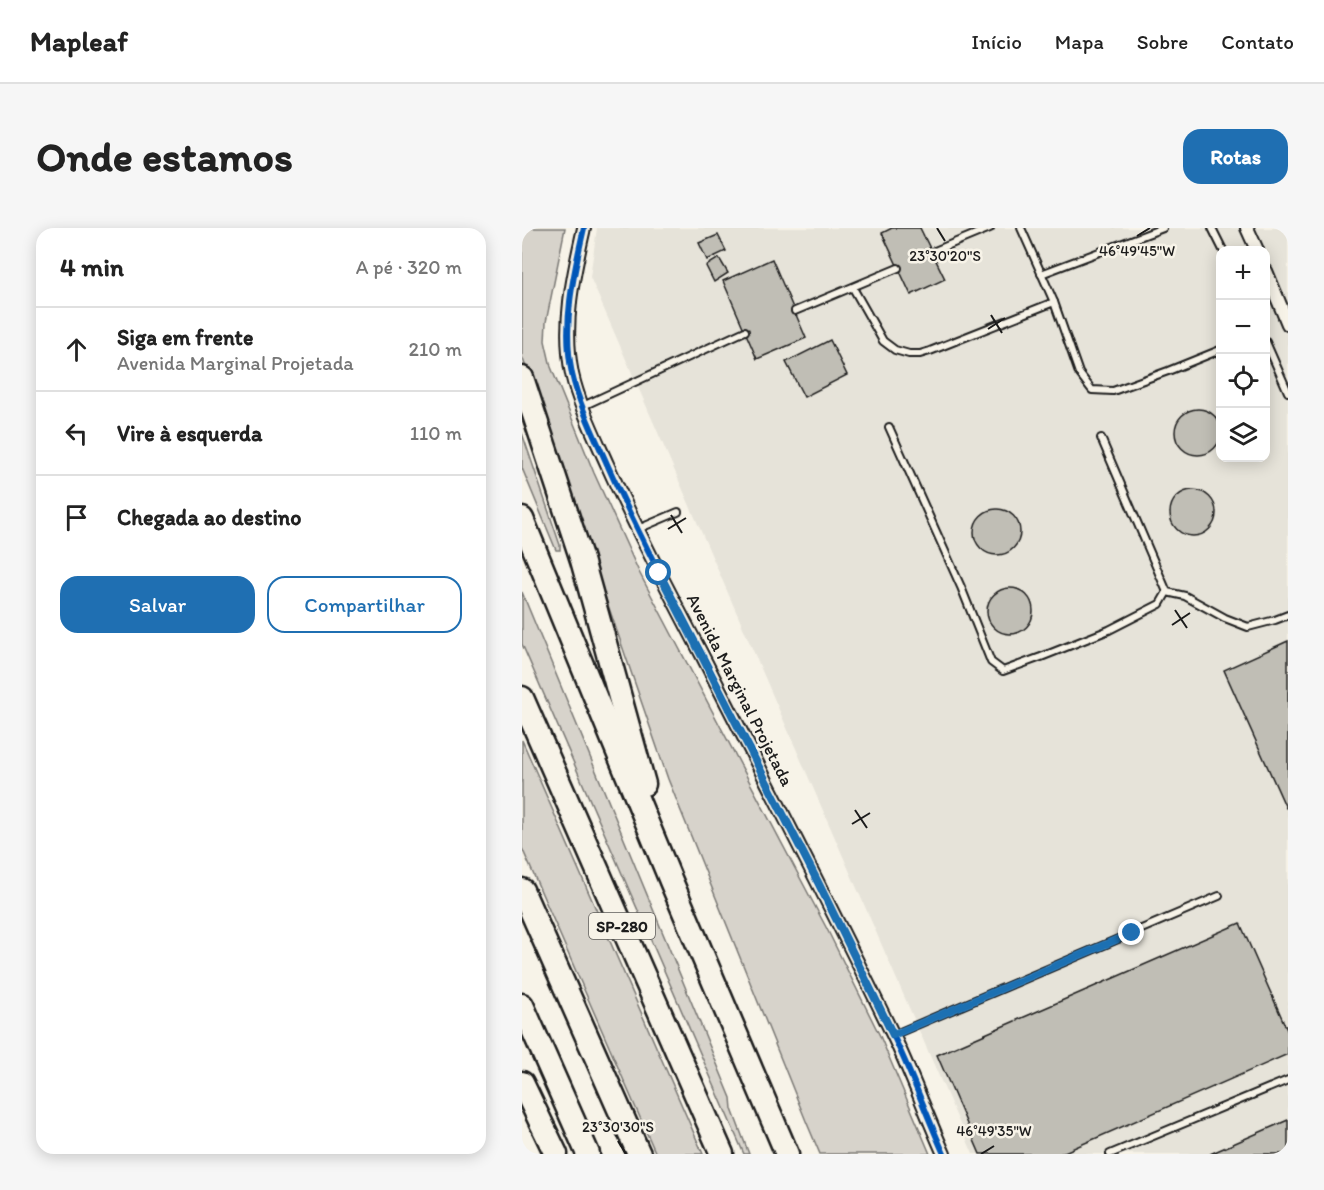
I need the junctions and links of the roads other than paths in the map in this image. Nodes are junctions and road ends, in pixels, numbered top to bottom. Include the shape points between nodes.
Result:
1 (584, 228) edge
2 (990, 228) edge
3 (1021, 228) edge
4 (1163, 228) edge
5 (1212, 228) edge
6 (1247, 228) edge
7 (1221, 246) edge
8 (1255, 246) edge
9 (932, 252) dead end
10 (898, 268) dead end
11 (1041, 274) junction
12 (1270, 281) edge
13 (853, 288) junction
14 (1054, 302) junction
15 (795, 311) dead end
16 (1288, 324) edge
17 (745, 331) dead end
18 (1270, 351) edge
19 (1216, 352) edge
20 (522, 378) edge
21 (1288, 392) edge
22 (583, 406) junction
23 (889, 427) dead end
24 (1101, 438) dead end
25 (678, 512) dead end
26 (522, 519) edge
27 (638, 529) junction
28 (1167, 592) junction
29 (1288, 615) edge
30 (522, 698) edge
31 (670, 881) junction
32 (522, 890) edge
33 (1219, 896) dead end
34 (522, 1005) edge
35 (893, 1035) junction
36 (1288, 1080) edge
37 (522, 1083) edge
38 (556, 1154) edge
39 (588, 1154) edge
40 (639, 1154) edge
41 (722, 1154) edge
42 (787, 1154) edge
43 (944, 1154) edge
44 (1110, 1154) edge

1 - 22 street, Avenida Marginal Projetada via 573,272 568,335 573,378
2 - 9 lane
3 - 11 lane
4 - 11 lane
5 - 7 lane
6 - 8 street
10 - 13 lane
11 - 14 lane
12 - 16 street
13 - 14 lane via 883,341 909,354 930,351
13 - 15 lane
14 - 19 lane via 1079,374 1092,390 1113,391
17 - 22 lane
18 - 21 lane
20 - 31 highway via 582,560
22 - 27 street, Avenida Marginal Projetada
23 - 28 lane via 991,662 1003,671 1109,630 1160,604
24 - 28 lane
25 - 27 lane
26 - 31 highway
27 - 35 street, Avenida Marginal Projetada
28 - 29 lane via 1185,596 1248,627
30 - 41 highway, SP-280
31 - 42 highway
32 - 40 highway
33 - 35 lane
34 - 39 highway
35 - 43 street, Avenida Marginal Projetada
36 - 44 lane
37 - 38 highway

